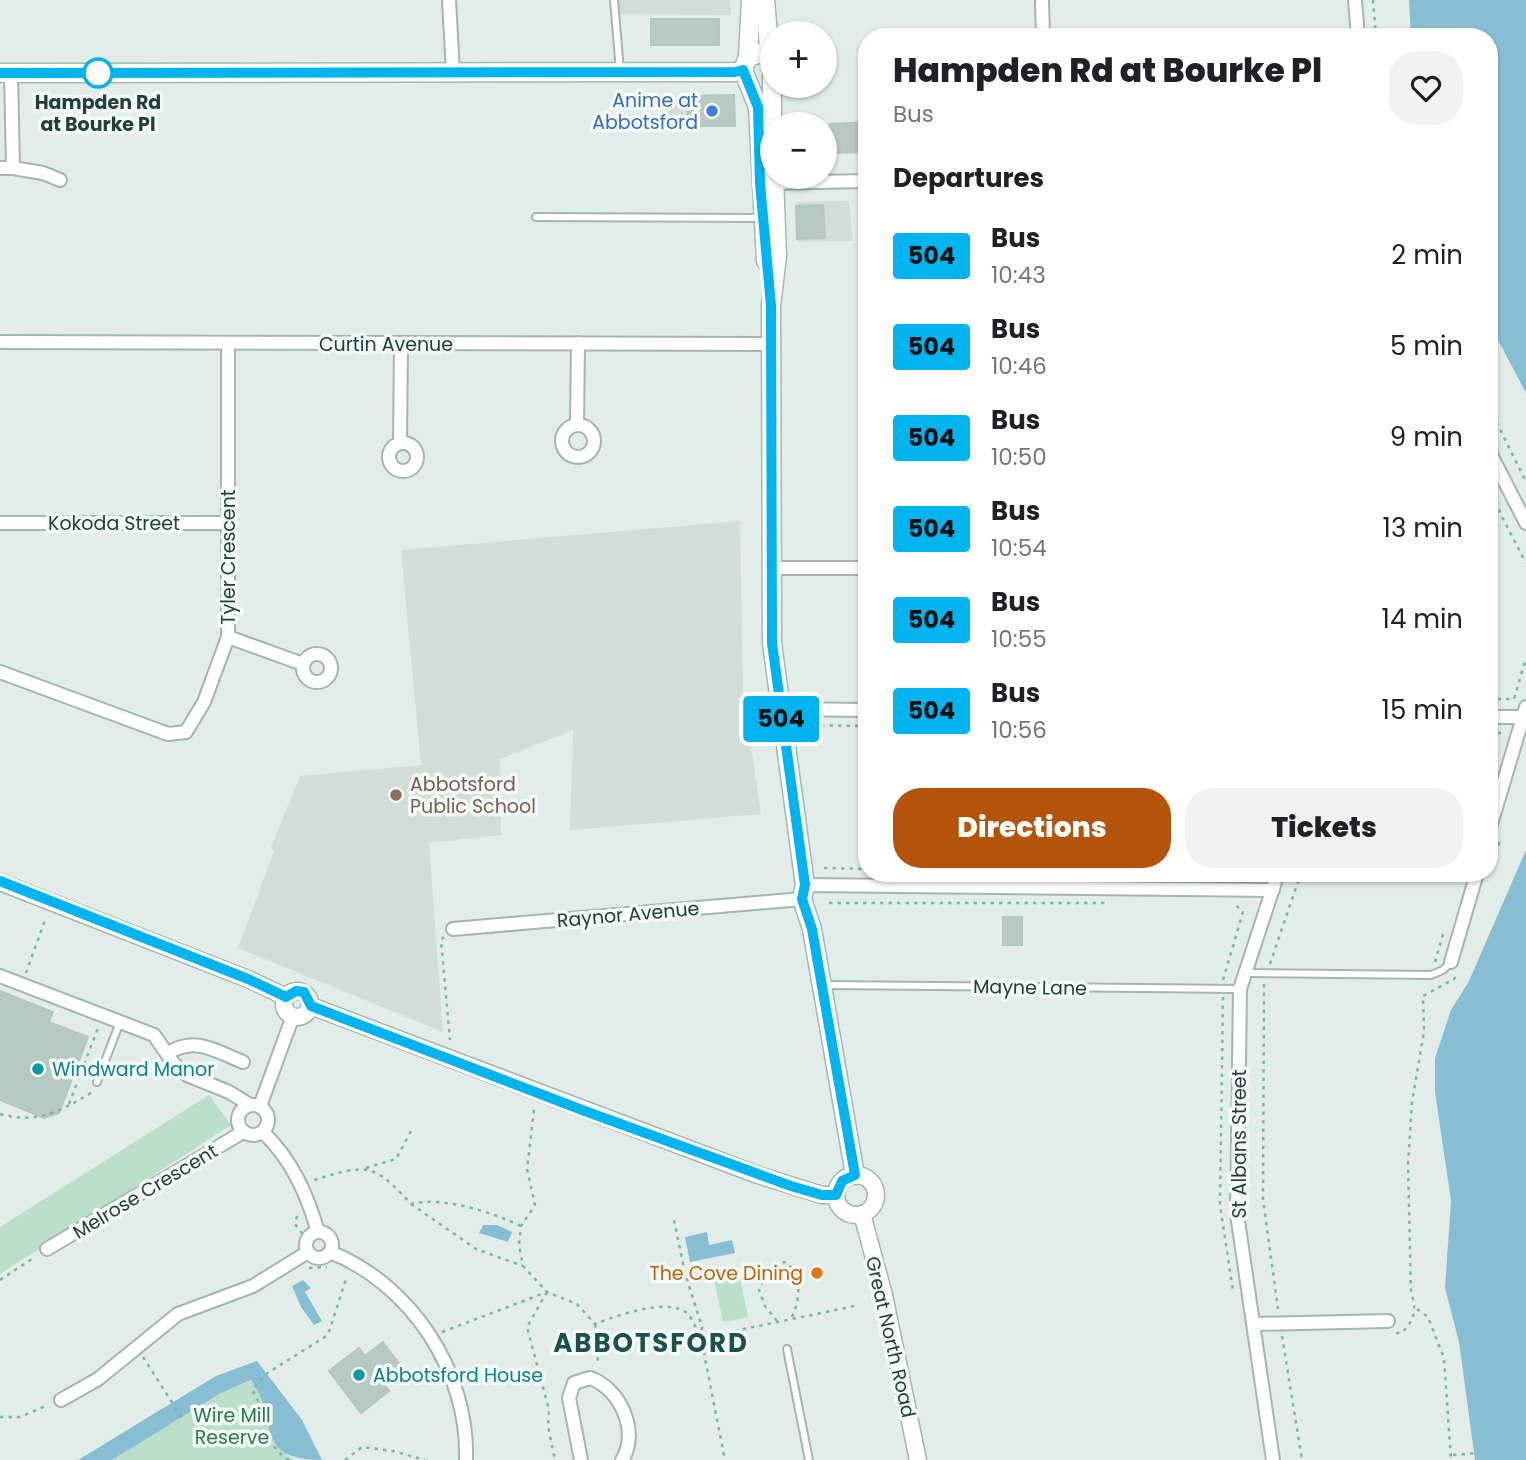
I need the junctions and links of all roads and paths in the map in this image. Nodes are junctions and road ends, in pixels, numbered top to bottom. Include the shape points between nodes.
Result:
1 (449, 0) edge
2 (614, 0) edge
3 (751, 0) edge
4 (765, 0) edge
5 (1042, 0) edge
6 (1355, 0) edge
7 (1373, 0) edge
8 (767, 21) edge
9 (1043, 28) edge
10 (1358, 28) edge
11 (1375, 28) edge
12 (760, 54) edge
13 (747, 69) junction
14 (621, 72) junction
15 (6, 73) edge
16 (453, 73) junction
17 (760, 83) edge
18 (760, 119) edge
19 (6, 168) edge
20 (61, 180) dead end
21 (837, 181) edge
22 (858, 181) edge
23 (770, 189) edge
24 (536, 217) dead end
25 (769, 218) junction
26 (0, 342) edge
27 (228, 344) junction
28 (401, 344) junction
29 (578, 344) junction
30 (771, 344) junction
31 (577, 425) dead end
32 (1498, 425) edge
33 (400, 443) dead end
34 (1498, 469) edge
35 (1526, 482) edge
36 (1498, 506) edge
37 (0, 523) edge
38 (227, 523) junction
39 (1526, 523) edge
40 (1526, 563) edge
41 (769, 568) junction
42 (858, 568) edge
43 (228, 637) junction
44 (1526, 658) edge
45 (303, 664) dead end
46 (0, 672) edge
47 (1498, 699) edge
48 (779, 709) junction
49 (858, 710) edge
50 (1524, 712) edge
51 (1498, 716) edge
52 (804, 725) dead end
53 (858, 726) edge
54 (1498, 733) edge
55 (1507, 733) dead end
56 (1498, 800) edge
57 (824, 868) dead end
58 (858, 869) edge
59 (0, 881) edge
60 (1275, 882) edge
61 (1298, 882) edge
62 (1474, 882) edge
63 (1273, 890) junction
64 (804, 892) junction
65 (830, 903) dead end
66 (1115, 903) dead end
67 (1223, 904) dead end
68 (1243, 912) dead end
69 (45, 920) dead end
70 (453, 929) joint
71 (1451, 962) joint
72 (1269, 967) dead end
73 (1245, 973) junction
74 (0, 976) edge
75 (1264, 981) dead end
76 (22, 984) junction
77 (821, 985) junction
78 (1436, 988) dead end
79 (1240, 989) junction
80 (286, 997) junction
81 (311, 1006) junction
82 (103, 1015) junction
83 (293, 1016) junction
84 (120, 1021) junction
85 (450, 1040) dead end
86 (168, 1053) junction
87 (243, 1062) dead end
88 (97, 1086) joint
89 (255, 1105) junction
90 (68, 1106) junction
91 (534, 1111) dead end
92 (0, 1114) edge
93 (411, 1131) dead end
94 (243, 1132) junction
95 (263, 1132) junction
96 (366, 1167) junction
97 (855, 1175) junction
98 (309, 1182) dead end
99 (836, 1195) junction
100 (411, 1204) junction
101 (862, 1214) junction
102 (674, 1220) dead end
103 (521, 1226) junction
104 (318, 1232) junction
105 (47, 1250) joint
106 (308, 1252) junction
107 (330, 1252) junction
108 (523, 1266) junction
109 (331, 1267) dead end
110 (303, 1270) dead end
111 (340, 1270) dead end
112 (348, 1273) junction
113 (0, 1280) edge
114 (358, 1280) dead end
115 (547, 1292) junction
116 (859, 1305) dead end
117 (1278, 1312) dead end
118 (791, 1319) junction
119 (1388, 1321) dead end
120 (778, 1322) junction
121 (595, 1324) junction
122 (1254, 1324) junction
123 (1282, 1335) dead end
124 (430, 1337) junction
125 (701, 1338) junction
126 (787, 1349) dead end
127 (143, 1351) junction
128 (590, 1378) junction
129 (61, 1400) joint
130 (0, 1417) edge
131 (184, 1421) dead end
132 (1477, 1453) dead end
133 (1452, 1455) junction
134 (289, 1460) edge
135 (345, 1460) edge
136 (425, 1460) edge
137 (466, 1460) edge
138 (555, 1460) edge
139 (581, 1460) edge
140 (622, 1460) edge
141 (725, 1460) edge
142 (809, 1460) edge
143 (918, 1460) edge
144 (1273, 1460) edge
145 (1302, 1460) edge
146 (1451, 1460) edge

1 - 16 street
2 - 14 lane
3 - 13 main road
4 - 8 main road
5 - 9 street
6 - 10 street
7 - 11 path
12 - 13 main road
13 - 14 main road
13 - 17 main road
13 - 18 main road
14 - 16 main road
15 - 16 main road
15 - 19 street
19 - 20 street via 32,170
21 - 22 street
23 - 25 main road
24 - 25 lane
25 - 30 main road
26 - 27 street, Curtin Avenue
27 - 28 street, Curtin Avenue
27 - 38 street, Tyler Crescent
28 - 29 street, Curtin Avenue
28 - 33 street
29 - 30 street, Curtin Avenue
29 - 31 street
30 - 41 main road
32 - 35 path
34 - 39 street
36 - 40 path
37 - 38 street, Kokoda Street
38 - 43 street, Tyler Crescent
41 - 42 street
41 - 48 main road
43 - 45 street
43 - 46 street, Tyler Crescent via 204,702 186,732 168,734
44 - 47 path via 1514,699
48 - 49 street
48 - 64 main road
50 - 51 street
50 - 56 street
52 - 53 path
54 - 55 path
57 - 58 path
59 - 80 street
60 - 63 street, St Albans Street
61 - 72 path
62 - 71 street
63 - 64 street, Raynor Avenue
63 - 73 street, St Albans Street
64 - 70 street, Raynor Avenue
64 - 77 main road
65 - 66 path
67 - 68 path via 1237,904
69 - 76 path
70 - 85 path via 441,940
71 - 73 lane via 1431,975
73 - 79 street, St Albans Street
74 - 76 street
75 - 117 path via 1263,1199
76 - 82 street
77 - 79 lane, Mayne Lane
77 - 97 main road
78 - 133 path via 1423,996 1421,1004 1424,1032 1412,1102 1408,1164 1411,1292 1417,1309 1428,1317 1444,1358
79 - 122 street, St Albans Street via 1237,1214
80 - 81 street via 304,992
80 - 83 street via 285,1008
81 - 83 street via 304,1015
81 - 99 street via 791,1186
82 - 84 street
82 - 90 path
83 - 89 street
84 - 86 street via 154,1035
84 - 88 lane
86 - 87 street via 194,1043
86 - 89 street via 187,1075
88 - 90 path
89 - 94 street via 241,1110 237,1119
89 - 95 street via 268,1118
90 - 92 path via 45,1117 16,1119
91 - 103 path via 527,1168 535,1205
93 - 96 path via 396,1159
94 - 95 street
94 - 105 street, Melrose Crescent
95 - 104 street via 306,1191
96 - 98 path
96 - 100 path via 389,1180
97 - 99 street via 842,1181
97 - 101 street via 868,1179 876,1194 873,1206
99 - 101 street via 844,1211
100 - 103 path via 430,1199
100 - 108 path via 476,1249
101 - 143 street, Great North Road
102 - 125 path via 702,1326
103 - 108 path
104 - 106 street via 308,1239
104 - 107 street via 329,1237
105 - 113 path
106 - 107 street via 319,1257
106 - 127 street via 253,1286 178,1314
107 - 124 street via 366,1270 412,1311
108 - 115 path
109 - 110 path
111 - 112 path
112 - 114 path
112 - 134 path via 328,1335 266,1374 252,1390 261,1403 264,1431 276,1451
115 - 121 path via 577,1304
115 - 124 path
115 - 138 path via 527,1327 550,1410 548,1426
116 - 118 path
118 - 120 path
118 - 120 path via 798,1299 795,1274 786,1262 778,1262 771,1264 759,1290
119 - 122 street
120 - 125 path
121 - 125 path via 628,1312 674,1308 687,1313
121 - 128 path via 600,1351
122 - 144 street, St Albans Street
123 - 145 path
124 - 137 street via 442,1354 460,1403
125 - 141 path
126 - 142 lane
127 - 129 street
127 - 131 path
128 - 139 street via 574,1383 569,1398
128 - 140 street via 607,1387 621,1407 629,1436
129 - 130 path via 20,1417
132 - 133 path
133 - 146 path
135 - 136 path via 362,1447

